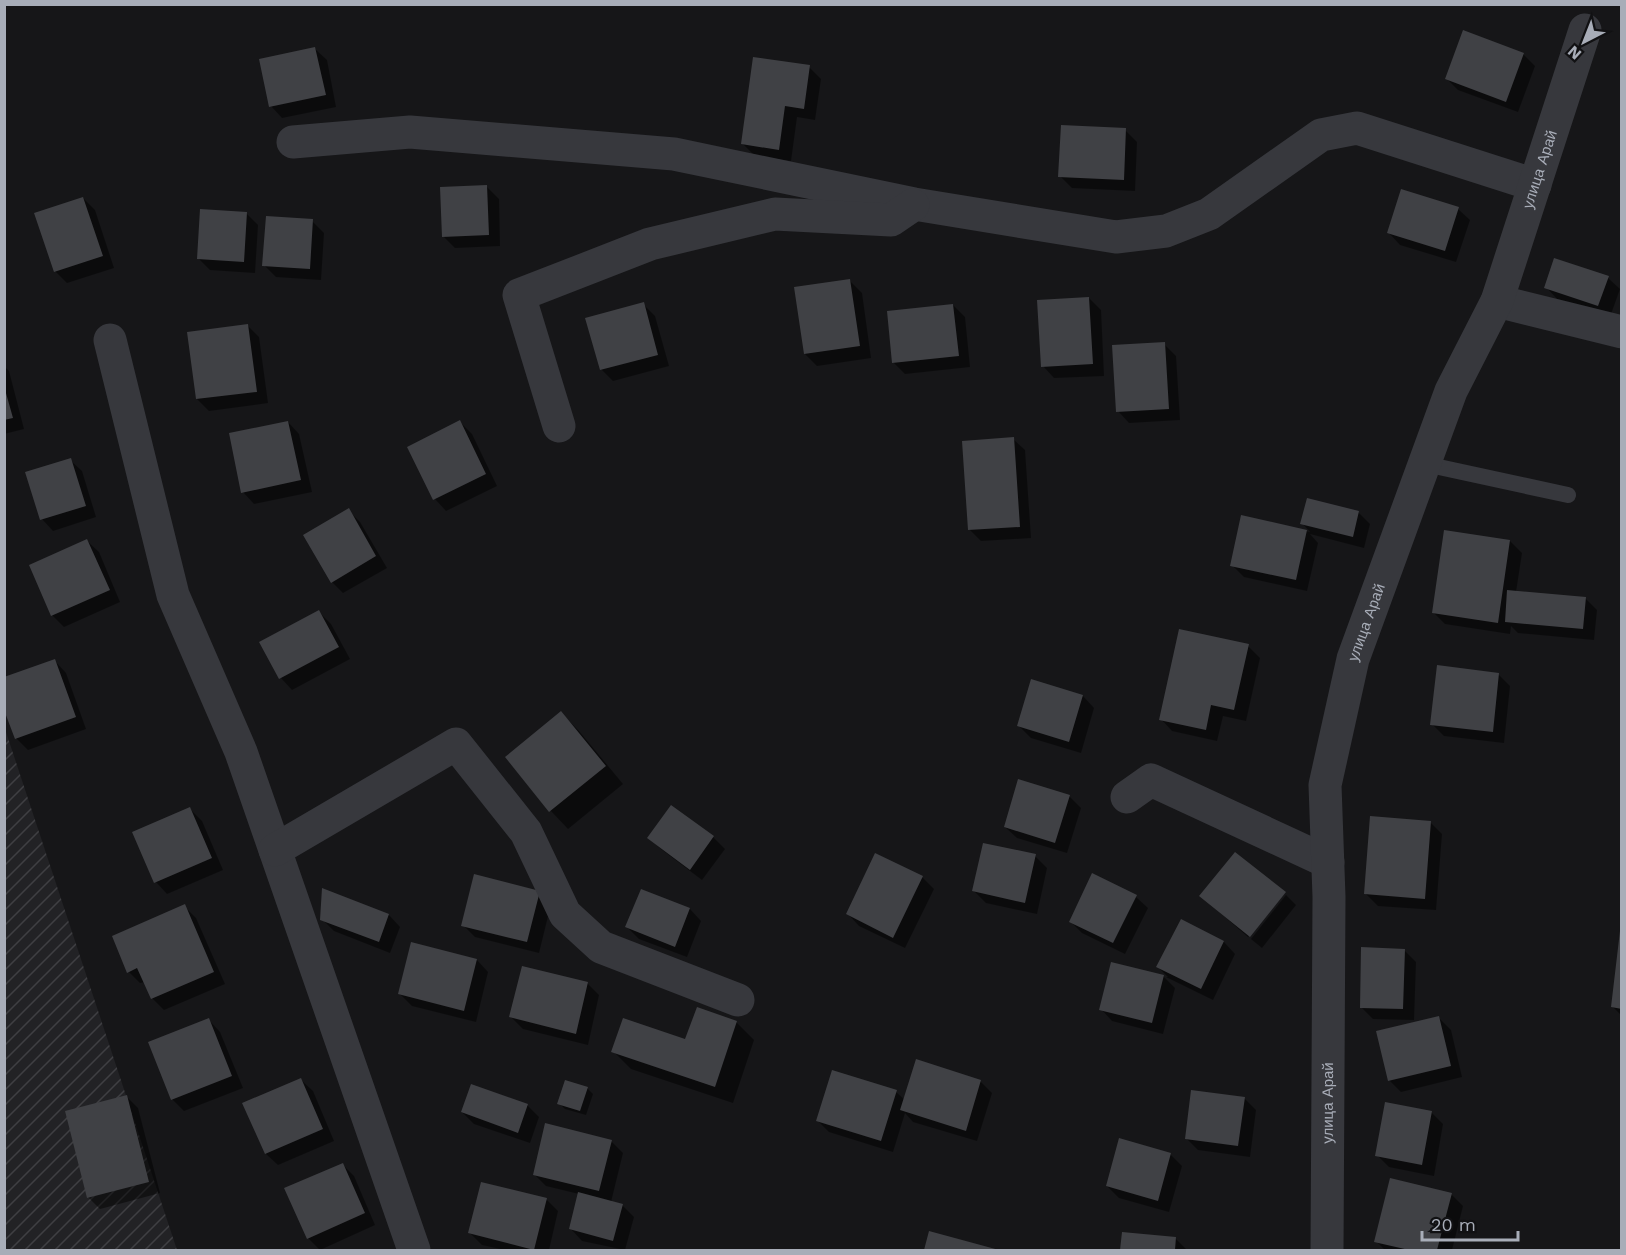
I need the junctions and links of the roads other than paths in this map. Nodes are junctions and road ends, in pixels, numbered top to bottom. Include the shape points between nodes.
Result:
1 (1585, 30) dead end
2 (294, 142) dead end
3 (1535, 185) junction
4 (914, 204) junction
5 (1497, 301) junction
6 (1622, 332) edge
7 (110, 339) dead end
8 (559, 426) dead end
9 (1425, 464) junction
10 (1568, 495) dead end
11 (1127, 797) dead end
12 (275, 850) junction
13 (1328, 862) junction
14 (738, 1000) dead end
15 (414, 1251) edge
16 (1327, 1251) edge

1 - 3 street, улица Арай
2 - 4 street via 410,132 674,154
3 - 4 street via 1357,128 1321,135 1209,214 1166,231 1116,237
3 - 5 street, улица Арай
4 - 8 street via 891,220 775,214 650,244 519,295
5 - 6 street
5 - 9 street, улица Арай via 1452,391
7 - 12 street via 173,595 241,752
9 - 10 lane
9 - 13 street, улица Арай via 1353,659 1325,785
11 - 13 street via 1151,780
12 - 14 street via 456,744 526,832 565,914 572,921 601,946
12 - 15 street
13 - 16 street, улица Арай

